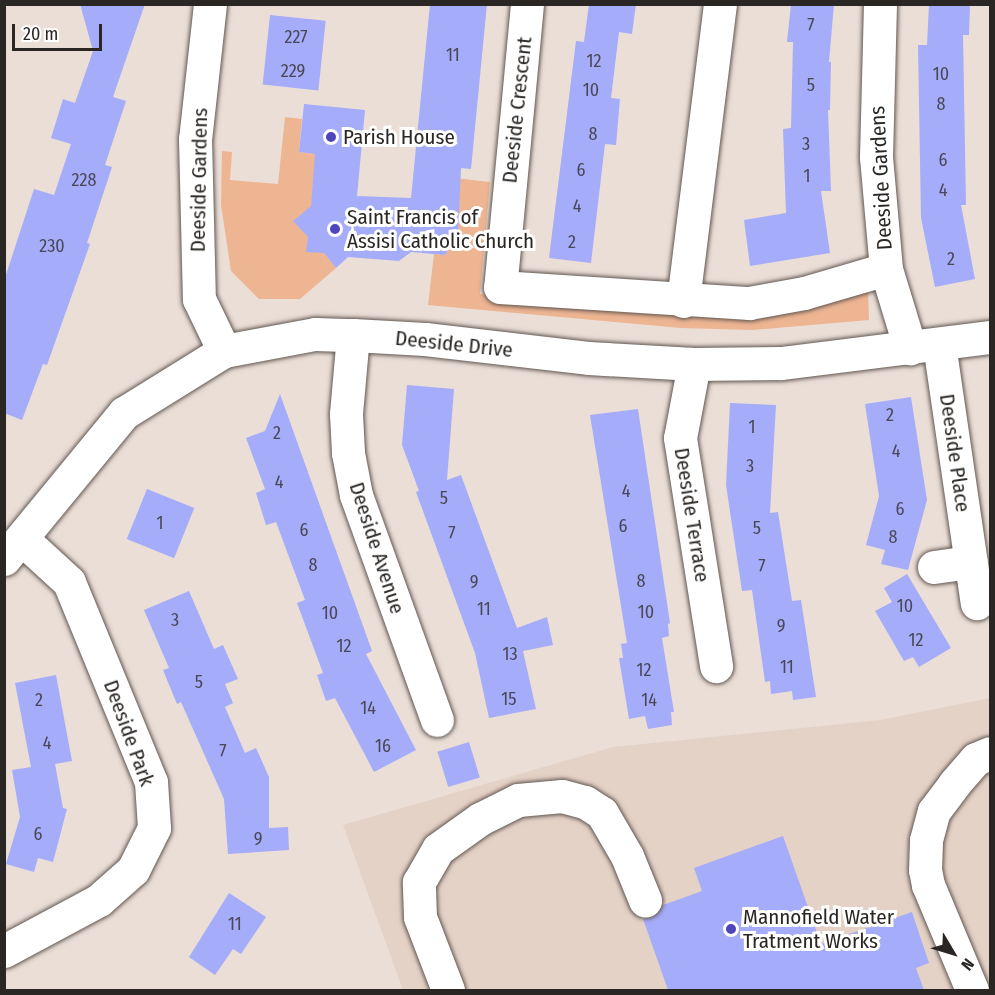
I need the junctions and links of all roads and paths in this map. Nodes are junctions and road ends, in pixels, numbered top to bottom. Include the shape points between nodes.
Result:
1 (210, 4) edge
2 (527, 4) edge
3 (720, 4) edge
4 (880, 4) edge
5 (886, 269) junction
6 (683, 301) junction
7 (353, 335) junction
8 (990, 338) edge
9 (925, 346) junction
10 (224, 351) junction
11 (694, 364) junction
12 (13, 549) edge
13 (971, 562) junction
14 (934, 567) dead end
15 (977, 603) dead end
16 (716, 666) dead end
17 (436, 720) dead end
18 (990, 753) edge
19 (645, 900) dead end
20 (4, 951) edge
21 (448, 990) edge
22 (972, 990) edge

1 - 10 street, Deeside Gardens via 195,139 199,299
2 - 6 street, Deeside Crescent via 500,287
3 - 6 street
4 - 5 street, Deeside Gardens via 876,157
5 - 6 street via 804,293 749,303
5 - 9 street, Deeside Gardens
7 - 10 street, Deeside Drive via 315,334
7 - 11 street, Deeside Drive via 425,339 588,358
7 - 17 street, Deeside Avenue via 346,414 356,495
8 - 9 street, Deeside Drive
9 - 11 street, Deeside Drive via 781,363
9 - 13 street, Deeside Place
10 - 12 street, Deeside Drive via 124,413
11 - 16 street, Deeside Terrace via 680,438
12 - 20 street, Deeside Park via 69,582 151,782 154,828 133,870 99,900
13 - 14 street
13 - 15 street, Deeside Place
18 - 22 street via 976,759 934,811 926,840 928,885
19 - 21 street via 603,813 585,802 562,796 518,800 480,819 438,849 420,882 420,917

